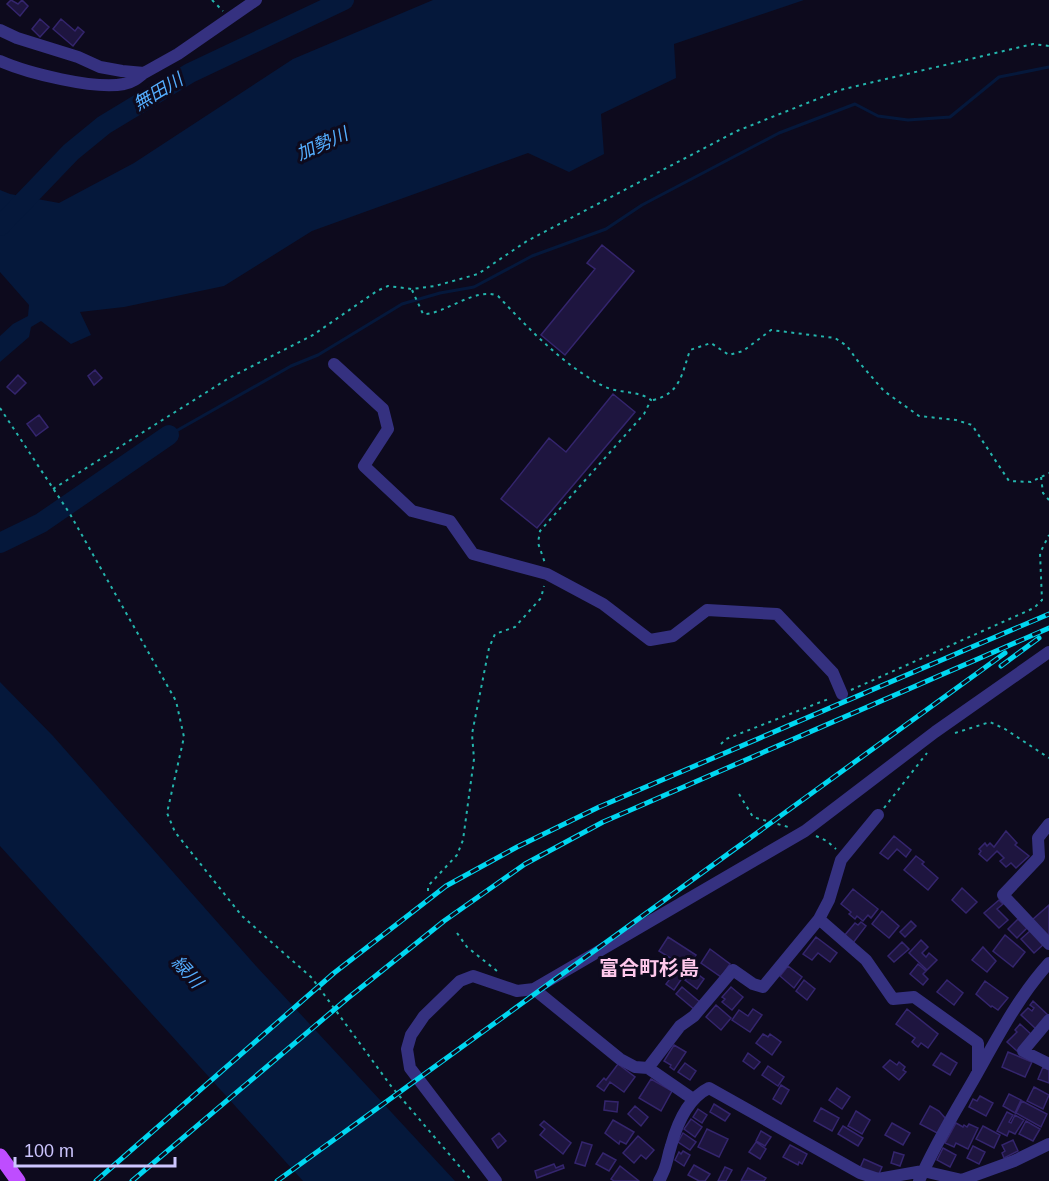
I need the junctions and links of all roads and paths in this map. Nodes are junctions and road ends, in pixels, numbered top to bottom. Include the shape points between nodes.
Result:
1 (212, 0) edge
2 (256, 0) edge
3 (230, 17) junction
4 (0, 30) edge
5 (1049, 46) edge
6 (0, 61) edge
7 (144, 73) junction
8 (412, 289) junction
9 (334, 364) dead end
10 (651, 400) junction
11 (0, 408) edge
12 (1049, 473) edge
13 (1041, 477) junction
14 (52, 489) junction
15 (1049, 500) edge
16 (1049, 535) edge
17 (547, 574) junction
18 (1049, 652) edge
19 (842, 694) junction
20 (946, 736) dead end
21 (721, 744) dead end
22 (927, 753) dead end
23 (1049, 758) edge
24 (878, 815) joint
25 (1048, 826) edge
26 (428, 891) dead end
27 (819, 919) junction
28 (457, 933) dead end
29 (1049, 944) edge
30 (1049, 963) edge
31 (499, 973) dead end
32 (534, 989) junction
33 (1049, 1020) edge
34 (1049, 1064) edge
35 (648, 1068) junction
36 (978, 1072) junction
37 (693, 1099) junction
38 (1049, 1144) edge
39 (7, 1168) edge
40 (921, 1176) edge
41 (18, 1181) edge
42 (472, 1181) edge
43 (496, 1181) edge
44 (659, 1181) edge

1 - 3 path
2 - 3 street
3 - 7 street
4 - 7 street via 100,67
5 - 8 path via 1033,44 840,90 737,131 527,241 478,274
6 - 7 street via 49,77 95,84 123,85
8 - 10 path via 423,314 491,292 560,358 605,387
8 - 14 path via 388,286 377,291 314,335 229,378
9 - 17 street via 383,409 387,429 364,466 412,511 450,521 473,554
10 - 13 path via 677,387 690,351 701,345 711,343 729,355 743,351 771,330 835,338 847,346 884,392 919,416 972,425 1009,481 1031,483
10 - 17 path via 644,414 540,531 538,543
11 - 14 path
12 - 13 path
13 - 15 path via 1043,493
14 - 42 path via 176,701 184,737 167,813 175,832 242,916 312,978 392,1086
16 - 19 path via 1040,554 1042,600 1034,608
17 - 19 street via 603,604 650,640 673,636 707,610 777,614 833,673
17 - 26 path via 541,598 515,627 495,634 489,648 472,734 474,759 463,840 457,855 428,886
18 - 32 street via 805,831
19 - 21 path
20 - 23 path via 990,722
22 - 24 path
24 - 27 street via 841,860
25 - 29 street via 1038,838 1039,857 1003,896
27 - 35 street via 763,987 733,970 694,1016 680,1026
27 - 36 street via 866,960 893,999 914,997 978,1043
28 - 31 path
30 - 36 street
32 - 35 street via 620,1059 635,1067
32 - 43 street via 517,991 472,976 460,981 424,1016 407,1049 410,1068
33 - 34 street via 1023,1051
35 - 37 street
36 - 40 street
37 - 40 street via 709,1088 860,1173 878,1179
37 - 44 street via 676,1128 667,1168
38 - 40 street via 962,1180
39 - 41 main road

